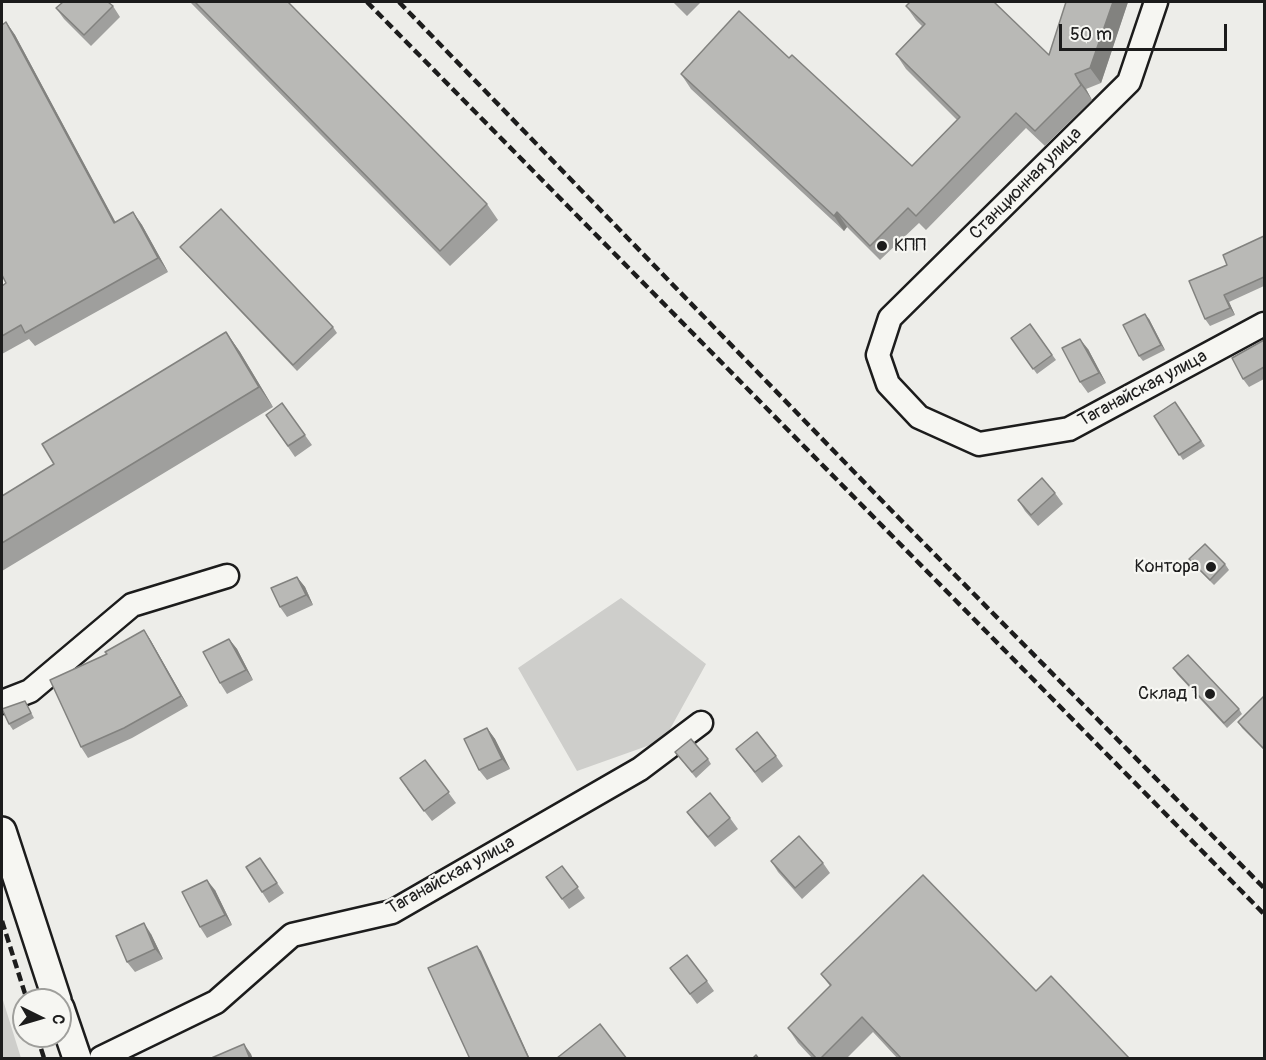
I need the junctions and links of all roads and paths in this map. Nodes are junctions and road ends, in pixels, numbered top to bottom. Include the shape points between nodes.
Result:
1 (1156, 2) edge
2 (1264, 324) edge
3 (878, 356) joint
4 (227, 576) dead end
5 (2, 702) edge
6 (700, 723) dead end
7 (2, 831) edge
8 (53, 988) edge
9 (72, 1044) edge
10 (77, 1059) edge
11 (101, 1059) edge

1 - 3 street, Станционная улица via 1129,82 890,318
2 - 3 street, Таганайская улица via 1069,429 979,444 920,417 888,384
4 - 5 street via 132,605 30,691
6 - 11 street, Таганайская улица via 640,769 392,912 292,935 216,1002
7 - 8 street
9 - 10 street

